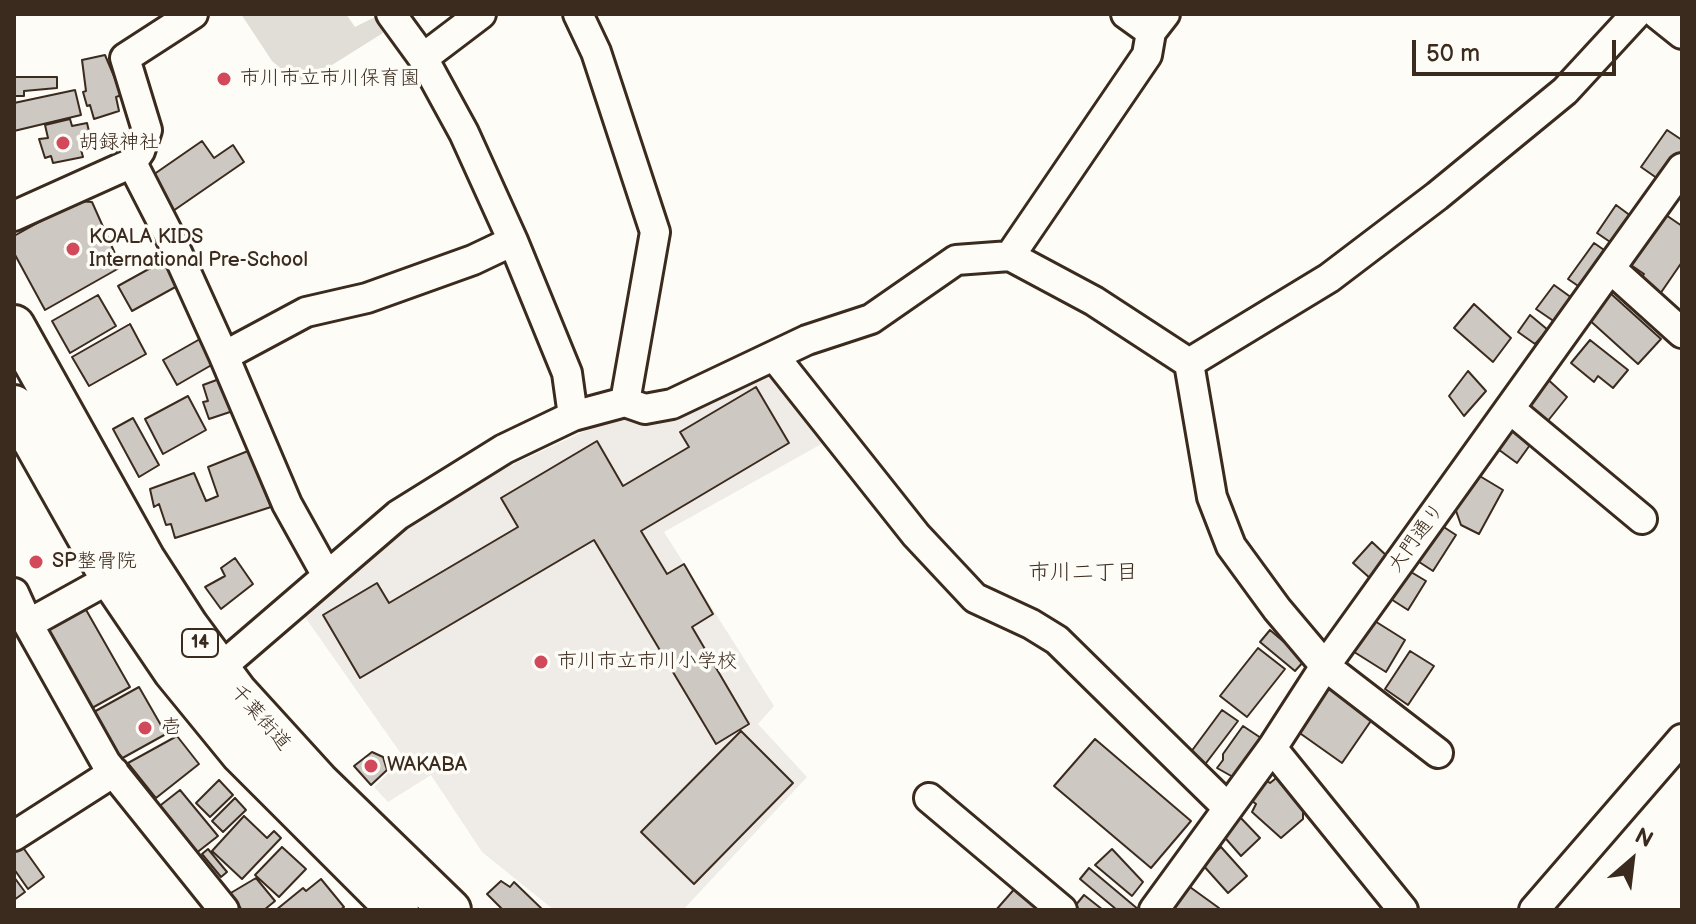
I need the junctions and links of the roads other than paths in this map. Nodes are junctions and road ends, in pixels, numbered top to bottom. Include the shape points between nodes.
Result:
1 (193, 14) edge
2 (391, 14) edge
3 (481, 14) edge
4 (578, 14) edge
5 (1126, 14) edge
6 (1636, 14) edge
7 (1657, 14) edge
8 (1158, 23) edge
9 (1682, 34) edge
10 (423, 58) junction
11 (132, 163) junction
12 (1682, 168) edge
13 (14, 216) edge
14 (513, 241) junction
15 (1010, 256) junction
16 (1611, 269) junction
17 (14, 326) edge
18 (1682, 333) edge
19 (224, 356) junction
20 (774, 356) junction
21 (1189, 363) junction
22 (625, 402) junction
23 (14, 406) edge
24 (1510, 409) junction
25 (573, 416) junction
26 (1642, 519) dead end
27 (327, 576) junction
28 (111, 578) junction
29 (15, 597) edge
30 (28, 624) junction
31 (1325, 666) junction
32 (219, 669) junction
33 (1682, 739) edge
34 (1272, 748) junction
35 (1438, 753) dead end
36 (114, 772) junction
37 (929, 798) dead end
38 (1227, 807) junction
39 (14, 836) edge
40 (224, 910) edge
41 (398, 910) edge
42 (450, 910) edge
43 (1062, 910) edge
44 (1154, 910) edge
45 (1403, 910) edge
46 (1534, 910) edge

1 - 11 street via 125,58 147,130
2 - 10 street
3 - 10 street
4 - 22 street via 596,52 655,232
5 - 8 street
6 - 21 street via 1565,91 1437,196 1329,278
7 - 9 street
8 - 15 street via 1147,55
10 - 14 street
11 - 13 street
11 - 19 street
12 - 16 street, 大門通り
14 - 19 street via 367,298 306,312
14 - 25 street via 567,373
15 - 20 street via 956,260 871,319
15 - 21 street via 1094,301
16 - 18 street
16 - 24 street, 大門通り
17 - 32 highway, 千葉街道 / 14 via 144,559
19 - 27 street via 287,504
20 - 22 street via 672,404 645,409
20 - 38 street via 916,535 975,598 1057,640
21 - 31 street via 1212,497 1231,546
22 - 25 street
23 - 28 highway, 千葉街道 / 14
24 - 26 street
24 - 31 street, 大門通り
25 - 27 street via 504,449 398,515
27 - 32 street
28 - 30 street
28 - 41 highway, 千葉街道 / 14 via 174,671 241,753
29 - 30 street
30 - 36 street
31 - 34 street, 大門通り
31 - 35 street
32 - 42 highway, 千葉街道 / 14 via 296,760
33 - 46 street
34 - 38 street, 大門通り
34 - 45 street
36 - 39 street
36 - 40 street
37 - 43 street
38 - 44 street, 大門通り

